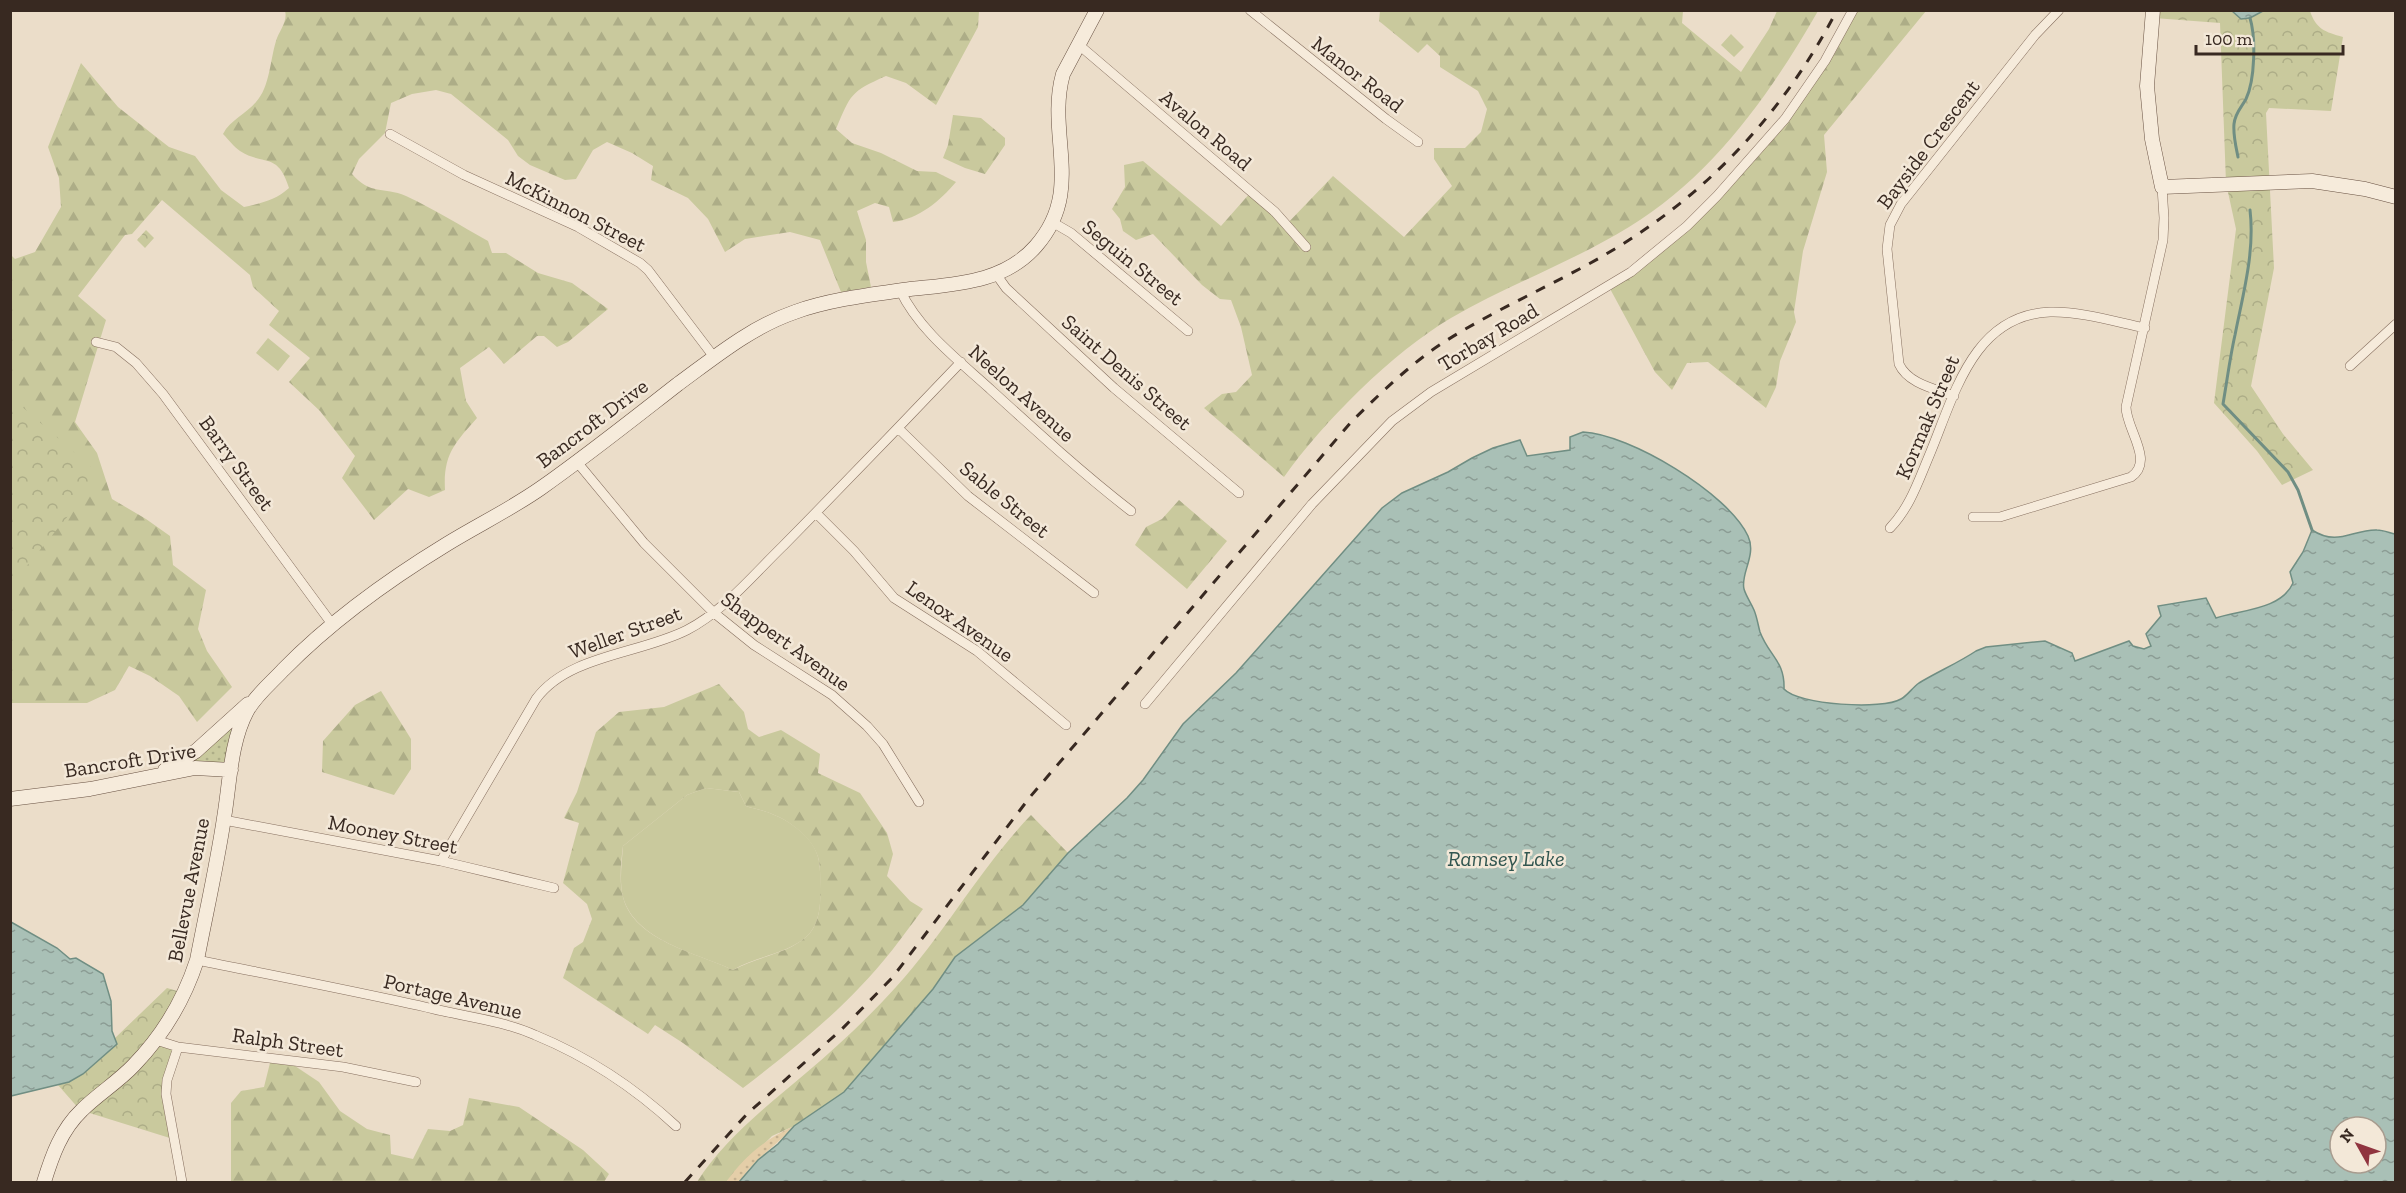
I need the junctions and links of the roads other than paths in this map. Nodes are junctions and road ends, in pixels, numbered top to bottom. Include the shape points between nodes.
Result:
1 (1097, 10) edge
2 (1250, 10) edge
3 (1853, 10) edge
4 (2059, 10) edge
5 (2153, 10) edge
6 (1078, 45) junction
7 (390, 134) dead end
8 (1418, 141) dead end
9 (2162, 187) junction
10 (2396, 197) edge
11 (1052, 222) junction
12 (1306, 247) dead end
13 (996, 274) junction
14 (900, 290) junction
15 (2396, 324) edge
16 (2145, 328) junction
17 (1188, 331) dead end
18 (96, 342) dead end
19 (714, 357) junction
20 (961, 362) junction
21 (2350, 366) dead end
22 (1954, 396) junction
23 (898, 428) junction
24 (577, 462) junction
25 (1239, 493) dead end
26 (1131, 511) dead end
27 (816, 513) junction
28 (1973, 517) dead end
29 (1890, 528) dead end
30 (1094, 593) dead end
31 (713, 612) junction
32 (332, 624) junction
33 (256, 697) junction
34 (1145, 704) dead end
35 (1066, 725) dead end
36 (231, 770) junction
37 (158, 775) junction
38 (10, 799) edge
39 (920, 802) dead end
40 (224, 820) junction
41 (441, 861) junction
42 (554, 888) dead end
43 (198, 960) junction
44 (156, 1040) junction
45 (178, 1047) junction
46 (416, 1082) dead end
47 (676, 1126) dead end
48 (44, 1182) edge
49 (182, 1182) edge

1 - 6 main road, Bancroft Drive
2 - 8 street, Manor Road
3 - 34 street, Torbay Road via 1825,61 1785,119 1717,196 1631,272 1431,392 1392,421 1312,504
4 - 22 street, Bayside Crescent via 1908,195 1890,225 1887,249 1899,364 1912,379
5 - 9 main road via 2147,86
6 - 11 main road, Bancroft Drive via 1060,86 1063,180
6 - 12 street, Avalon Road via 1275,212
7 - 19 street, McKinnon Street via 464,175 578,227 640,263
9 - 10 main road via 2312,181
9 - 16 street via 2163,240
11 - 13 main road, Bancroft Drive via 1026,257
11 - 17 street, Seguin Street via 1071,233
13 - 14 main road, Bancroft Drive via 962,284
13 - 25 street, Saint Denis Street via 1006,288 1113,388
14 - 19 main road, Bancroft Drive via 793,313 761,326
14 - 20 street, Neelon Avenue via 921,323
15 - 21 street
16 - 22 street, Kormak Street via 2062,313 2027,316 1982,343 1966,366
16 - 28 street via 2126,407 2142,461 2136,473 2000,517
18 - 32 street, Barry Street via 116,347 163,393
19 - 24 main road, Bancroft Drive
20 - 23 street, Weller Street
20 - 26 street, Neelon Avenue
22 - 29 street, Kormak Street via 1909,505
23 - 27 street, Weller Street
23 - 30 street, Sable Street via 968,496
24 - 31 street, Shappert Avenue via 644,543
24 - 32 main road, Bancroft Drive via 436,551
27 - 31 street, Weller Street
27 - 35 street, Lenox Avenue via 894,598 977,651
31 - 39 street, Shappert Avenue via 754,645 832,695 867,726
31 - 41 street, Weller Street via 668,639 586,665 549,684 536,699
32 - 33 main road, Bancroft Drive
33 - 36 main road, Bancroft Drive via 236,738
33 - 37 main road via 196,751
36 - 37 main road, Bancroft Drive via 195,768
36 - 40 main road, Bellevue Avenue
37 - 38 main road, Bancroft Drive
40 - 41 street, Mooney Street
40 - 43 main road, Bellevue Avenue
41 - 42 street, Mooney Street
43 - 44 main road, Bellevue Avenue via 181,1001
43 - 47 street, Portage Avenue via 522,1030 624,1083
44 - 45 street, Ralph Street
44 - 48 main road, Bellevue Avenue via 69,1124
45 - 46 street, Ralph Street via 343,1067
45 - 49 street via 166,1094

